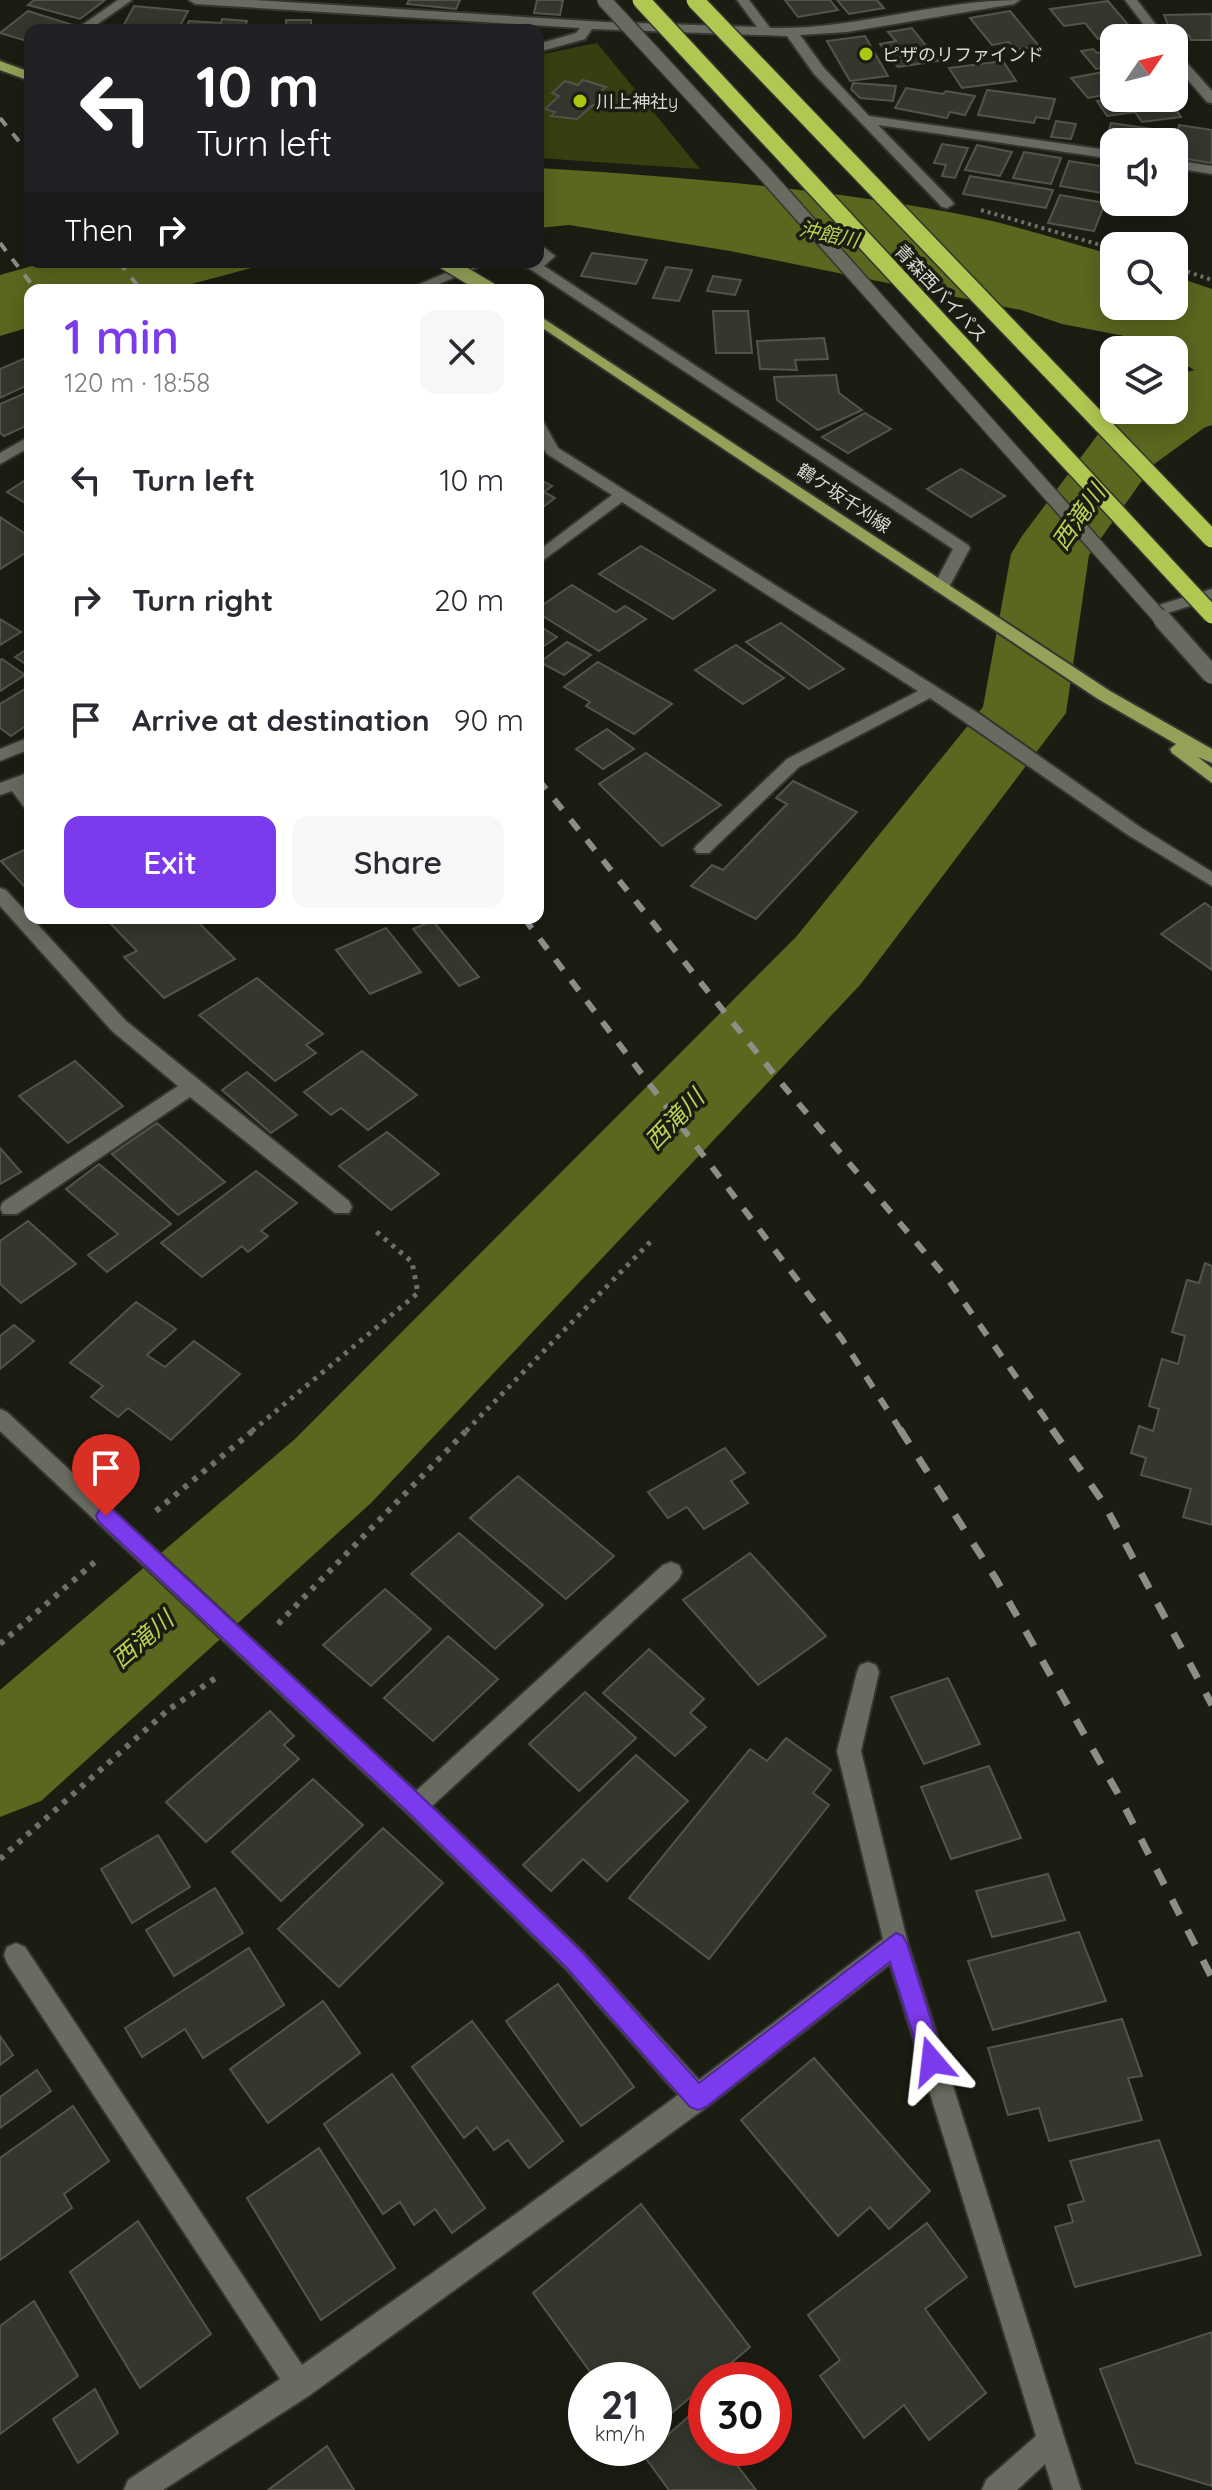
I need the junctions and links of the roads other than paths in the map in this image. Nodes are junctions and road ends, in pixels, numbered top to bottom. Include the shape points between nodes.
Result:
1 (126, 0) edge
2 (195, 0) edge
3 (604, 0) edge
4 (641, 0) edge
5 (695, 0) edge
6 (743, 0) edge
7 (1014, 0) edge
8 (1131, 0) edge
9 (370, 5) edge
10 (90, 24) edge
11 (1149, 24) edge
12 (588, 25) junction
13 (765, 30) junction
14 (791, 32) junction
15 (544, 46) edge
16 (0, 65) edge
17 (1188, 72) edge
18 (24, 75) edge
19 (1212, 99) edge
20 (864, 119) junction
21 (1100, 153) edge
22 (1188, 166) edge
23 (1212, 170) edge
24 (947, 204) road end
25 (454, 268) edge
26 (468, 268) edge
27 (534, 268) edge
28 (428, 284) edge
29 (481, 284) edge
30 (544, 323) edge
31 (24, 445) edge
32 (545, 453) edge
33 (0, 459) edge
34 (622, 495) junction
35 (1212, 539) edge
36 (544, 554) edge
37 (941, 587) junction
38 (1212, 594) edge
39 (1155, 612) junction
40 (1212, 615) edge
41 (1212, 675) edge
42 (931, 691) junction
43 (1128, 710) junction
44 (24, 745) edge
45 (0, 755) edge
46 (1212, 757) edge
47 (1212, 777) edge
48 (703, 849) dead end
49 (1212, 880) edge
50 (0, 894) edge
51 (24, 921) edge
52 (27, 924) edge
53 (191, 1087) junction
54 (342, 1207) road end
55 (10, 1208) dead end
56 (0, 1418) edge
57 (671, 1572) dead end
58 (868, 1672) dead end
59 (416, 1806) junction
60 (896, 1944) junction
61 (16, 1955) dead end
62 (698, 2098) junction
63 (300, 2385) junction
64 (1052, 2440) junction
65 (138, 2490) edge
66 (996, 2490) edge
67 (1067, 2490) edge

1 - 10 street
2 - 9 street
3 - 39 street, bridge
4 - 40 highway, 青森西バイパス, bridge
5 - 35 highway, 青森西バイパス, bridge
6 - 13 street
7 - 14 street
8 - 11 street
9 - 12 street
12 - 13 street
12 - 15 street via 581,36
13 - 14 street
14 - 20 street
16 - 18 main road
17 - 19 street
20 - 21 street
20 - 24 street
22 - 23 street
25 - 29 main road, bridge
26 - 28 street
27 - 37 street via 962,548
30 - 37 main road, 鶴ケ坂千刈線
31 - 33 street
32 - 34 street
34 - 36 street
34 - 42 street
37 - 43 main road, 鶴ケ坂千刈線
38 - 39 street
39 - 41 street, bridge
42 - 48 street via 793,763
42 - 49 street
43 - 46 main road, 鶴ケ坂千刈線
43 - 47 main road, 鶴ケ坂千刈線
44 - 45 street
50 - 51 street
52 - 53 street via 119,1026
53 - 54 street
53 - 55 street
56 - 59 street
57 - 59 street
58 - 60 street via 849,1751
59 - 62 street via 574,1960
60 - 62 street
60 - 64 street
61 - 63 street
62 - 63 street
63 - 65 street
64 - 66 street
64 - 67 street

